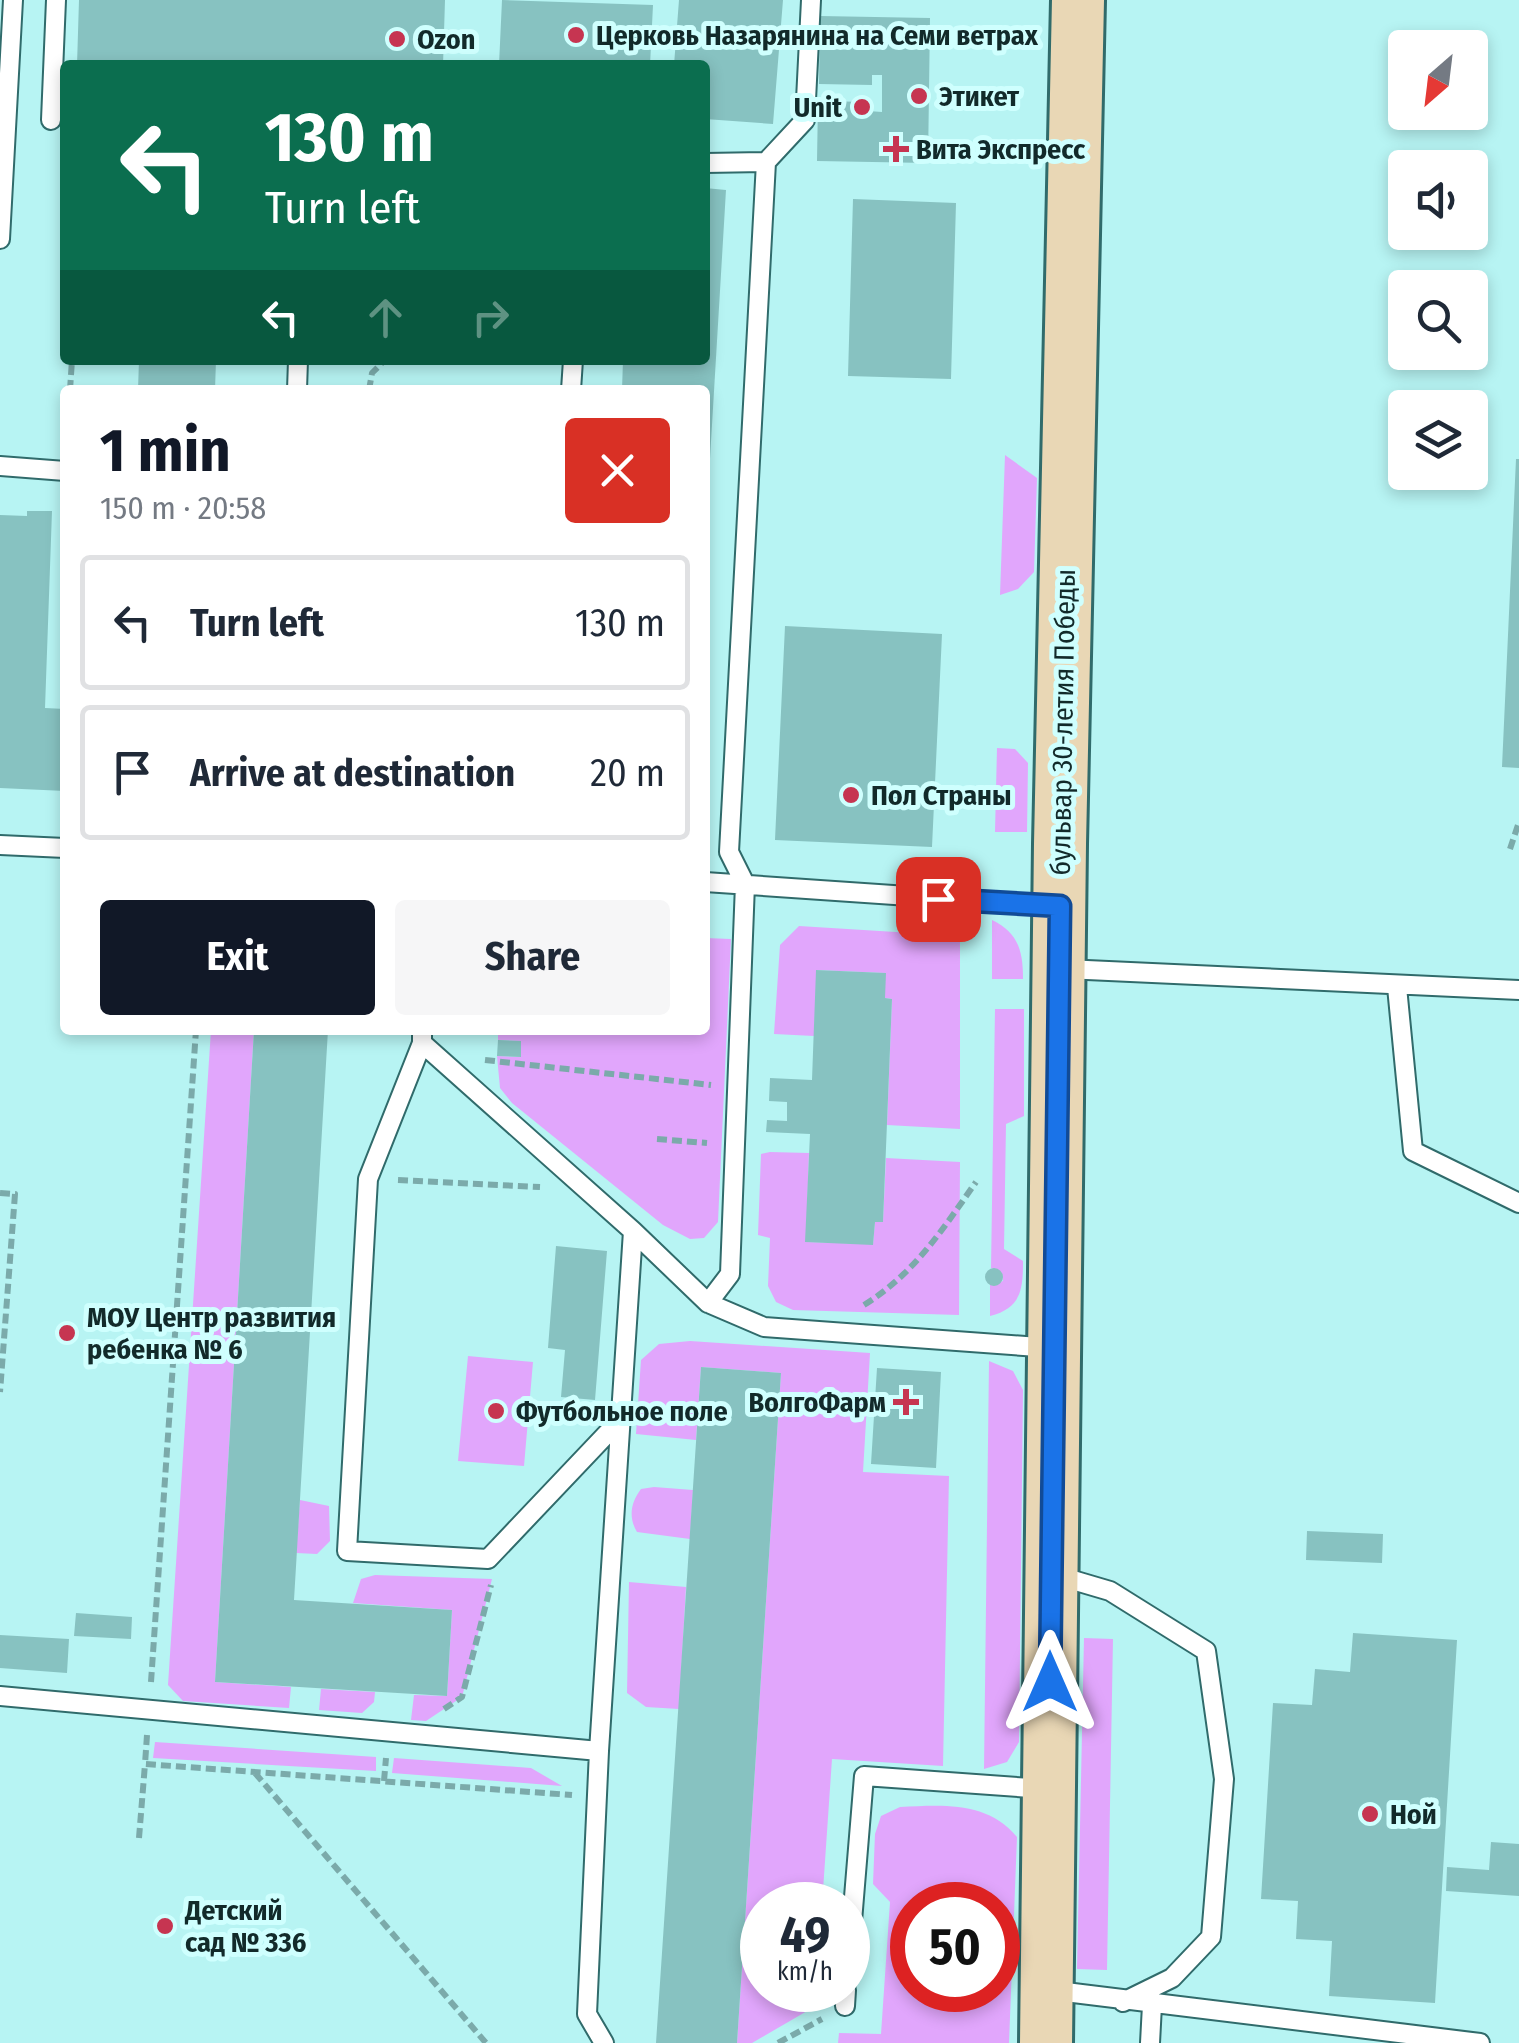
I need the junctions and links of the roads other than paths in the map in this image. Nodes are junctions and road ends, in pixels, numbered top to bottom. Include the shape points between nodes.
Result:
1 (13, 0) edge
2 (56, 0) edge
3 (810, 0) edge
4 (1078, 0) edge
5 (50, 120) dead end
6 (710, 162) edge
7 (766, 162) junction
8 (0, 237) edge
9 (0, 466) edge
10 (60, 471) edge
11 (0, 845) edge
12 (60, 848) edge
13 (710, 882) edge
14 (746, 884) junction
15 (1060, 906) junction
16 (1059, 968) junction
17 (1397, 987) junction
18 (1519, 990) edge
19 (426, 1042) edge
20 (1519, 1203) edge
21 (634, 1231) junction
22 (708, 1303) junction
23 (1053, 1348) junction
24 (620, 1421) junction
25 (1049, 1574) junction
26 (0, 1696) edge
27 (599, 1751) junction
28 (1050, 1789) junction
29 (855, 1882) edge
30 (1048, 1990) junction
31 (1124, 2002) junction
32 (1152, 2005) junction
33 (604, 2043) edge
34 (1046, 2043) edge
35 (1150, 2043) edge
36 (1480, 2043) edge

1 - 8 lane
2 - 5 lane
3 - 7 lane via 805,120
4 - 15 main road, бульвар 30-летия Победы
6 - 7 lane
7 - 14 lane via 730,852
9 - 10 lane
11 - 12 lane
13 - 14 lane
14 - 15 lane
14 - 22 lane via 730,1274
15 - 16 main road, бульвар 30-летия Победы
16 - 17 lane
16 - 23 main road, бульвар 30-летия Победы
17 - 18 lane
17 - 20 lane via 1414,1151
19 - 21 lane
19 - 24 lane via 368,1179 347,1551 488,1559
21 - 22 lane
21 - 24 lane
22 - 23 lane via 764,1327
23 - 25 main road, бульвар 30-летия Победы
24 - 27 lane
25 - 28 main road, бульвар 30-летия Победы
25 - 31 lane via 1110,1592 1206,1651 1224,1779 1210,1936 1172,1978
26 - 27 lane
27 - 33 lane via 588,2014
28 - 29 lane via 864,1776
28 - 30 main road, бульвар 30-летия Победы
30 - 31 lane
30 - 34 main road, бульвар 30-летия Победы
31 - 32 lane
32 - 35 lane
32 - 36 lane

